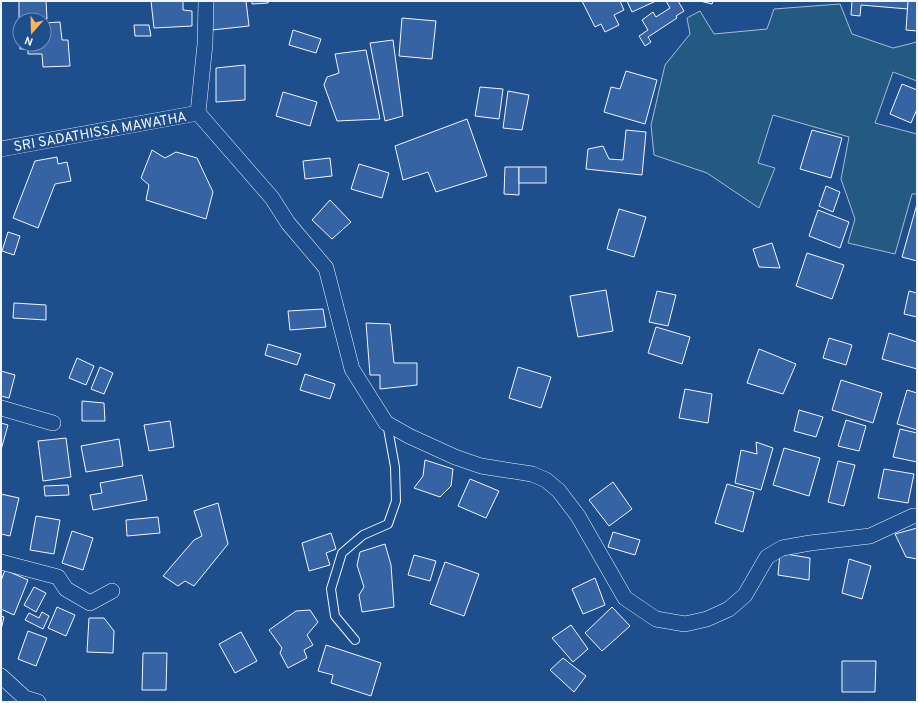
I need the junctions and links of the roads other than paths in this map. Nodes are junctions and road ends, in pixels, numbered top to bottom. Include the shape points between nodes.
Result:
1 (206, 1) edge
2 (198, 113) junction
3 (1, 149) edge
4 (1, 408) edge
5 (53, 423) dead end
6 (386, 423) junction
7 (917, 516) edge
8 (1, 562) edge
9 (112, 590) dead end
10 (355, 640) dead end
11 (1, 676) edge
12 (38, 702) edge

1 - 2 street via 206,44
2 - 3 street, SRI SADATHISSA MAWATHA
2 - 6 street via 272,198 288,223 326,268 352,369
4 - 5 street
6 - 7 street via 455,457 481,466 532,474 546,480 559,491 578,516 625,598 656,619 685,624 707,619 728,609 745,595 767,557 782,548 870,536
6 - 10 lane via 395,467 396,501 388,524 363,535 342,554 331,589 335,616
8 - 9 street via 58,577 66,589 90,602
11 - 12 street via 25,698

